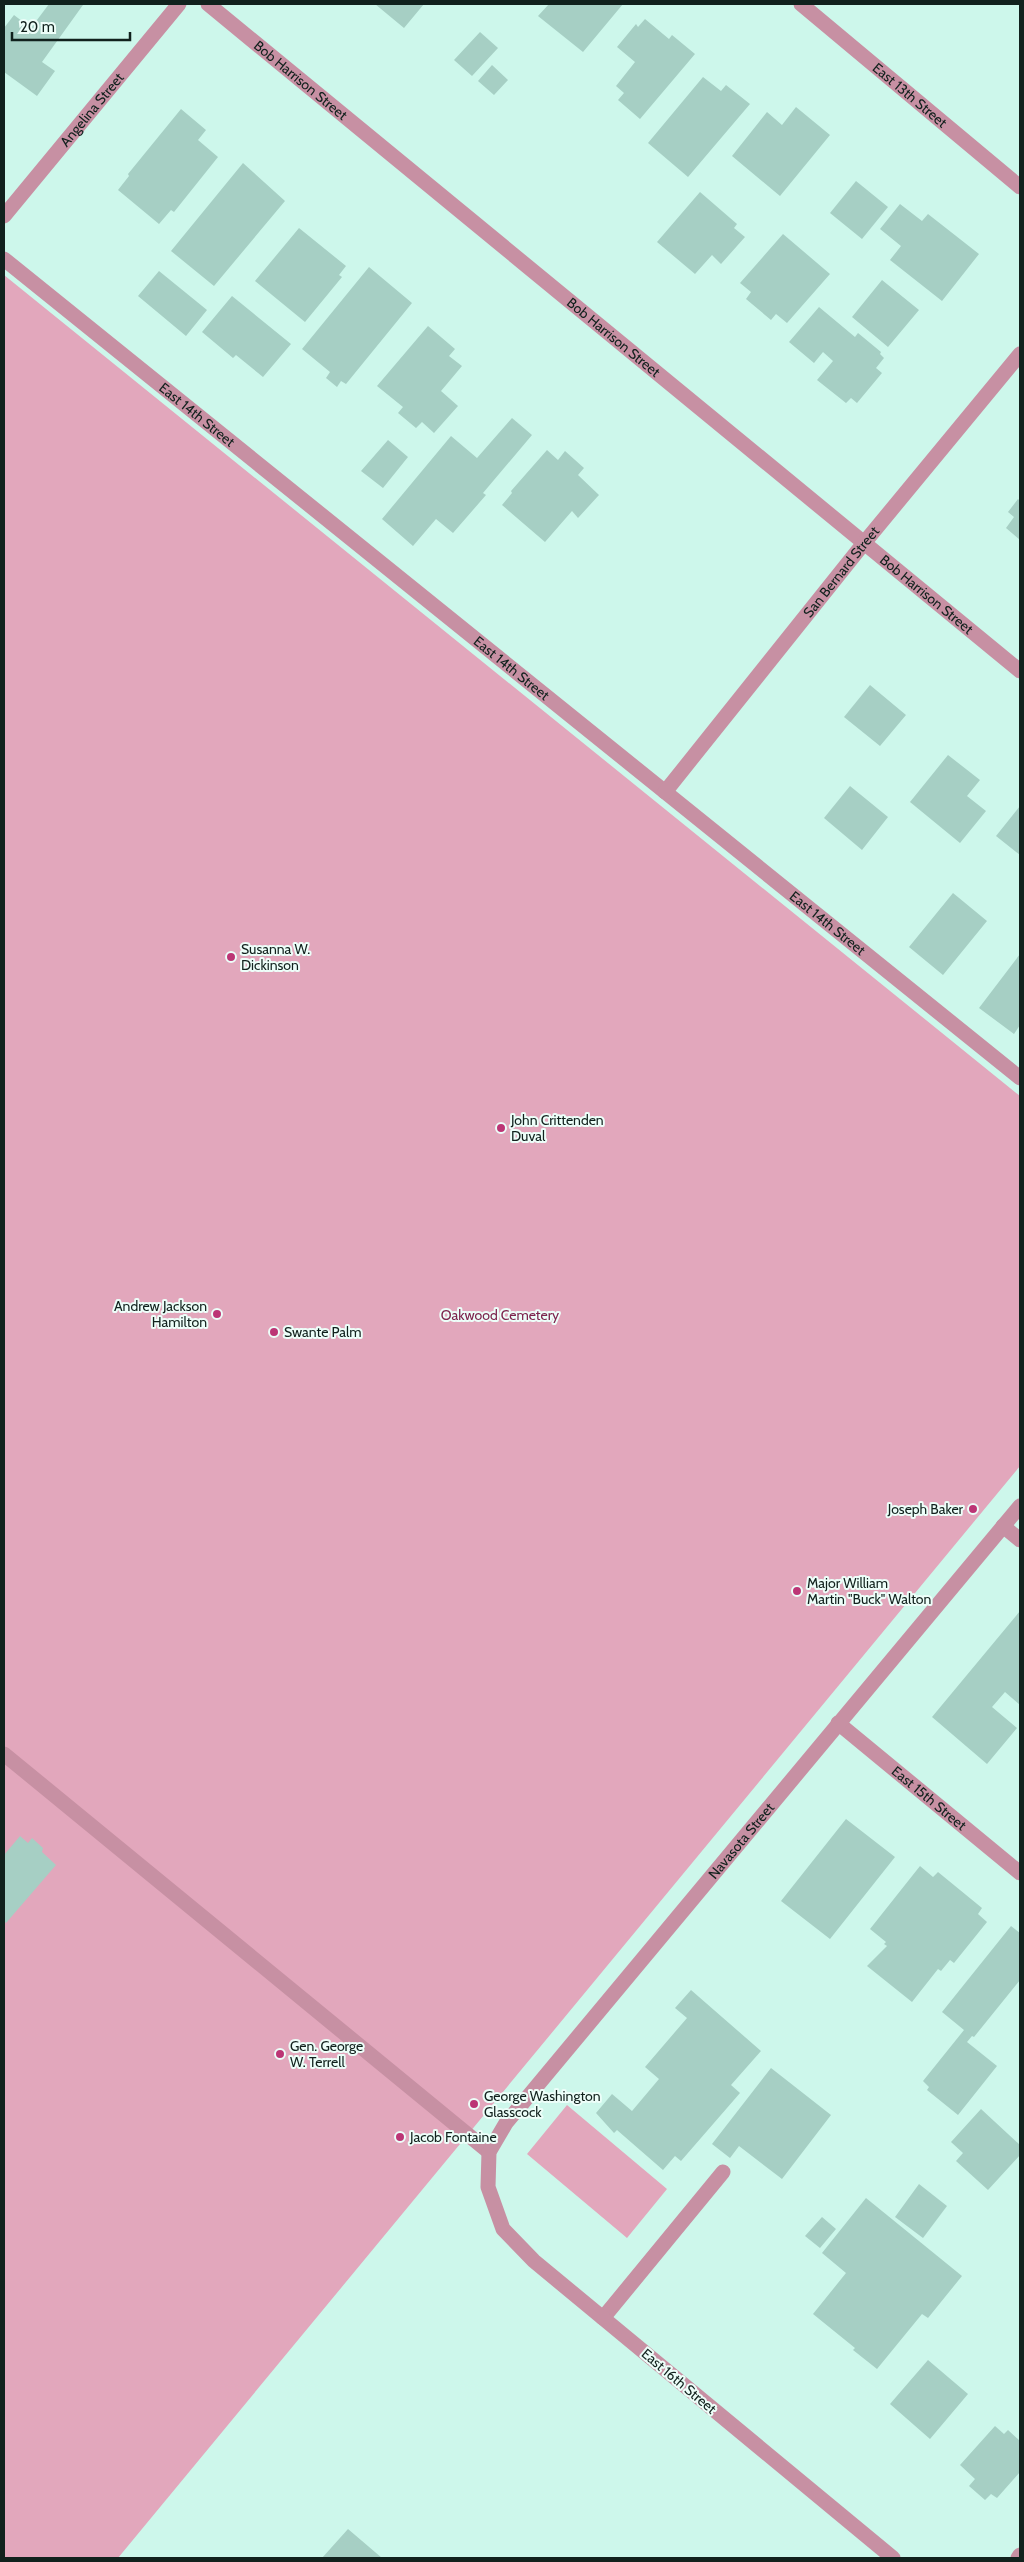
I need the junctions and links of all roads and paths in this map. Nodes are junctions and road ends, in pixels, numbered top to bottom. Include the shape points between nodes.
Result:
1 (179, 4) edge
2 (802, 4) edge
3 (213, 5) edge
4 (1020, 187) edge
5 (4, 216) edge
6 (4, 259) edge
7 (1020, 354) edge
8 (864, 543) junction
9 (1020, 671) edge
10 (664, 792) junction
11 (1020, 1078) edge
12 (1020, 1506) edge
13 (1003, 1526) junction
14 (1020, 1540) edge
15 (838, 1723) junction
16 (4, 1754) edge
17 (1020, 1873) edge
18 (489, 2152) junction
19 (723, 2172) dead end
20 (488, 2187) joint
21 (603, 2318) junction
22 (1020, 2555) edge
23 (893, 2558) edge
24 (1018, 2558) edge

1 - 5 street, Angelina Street
2 - 4 street, East 13th Street
3 - 8 street, Bob Harrison Street
6 - 10 street, East 14th Street
7 - 8 street, San Bernard Street
8 - 9 street, Bob Harrison Street
8 - 10 street, San Bernard Street
10 - 11 street, East 14th Street
12 - 13 street, Navasota Street
13 - 14 street
13 - 15 street, Navasota Street
15 - 17 street, East 15th Street
15 - 18 street, Navasota Street via 506,2123
16 - 18 street
18 - 20 street, Navasota Street
19 - 21 street
20 - 21 street, East 16th Street via 503,2229 534,2261
21 - 23 street, East 16th Street
22 - 24 street

